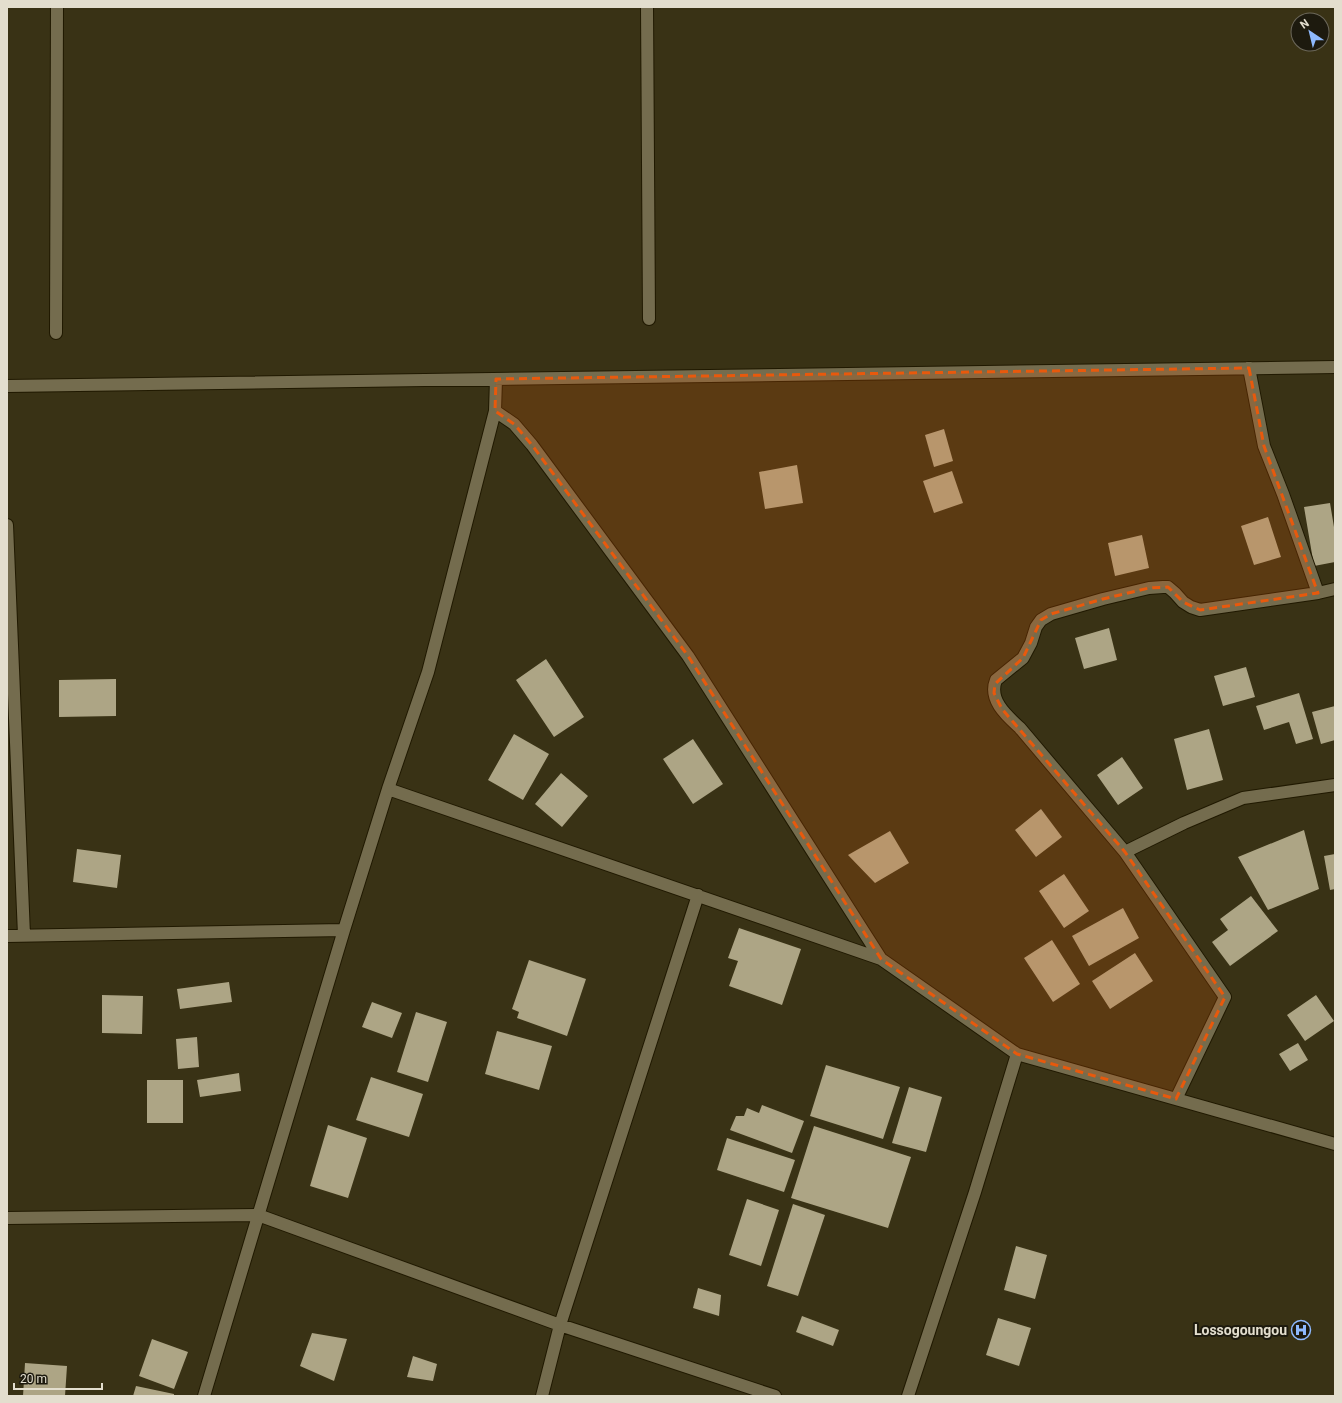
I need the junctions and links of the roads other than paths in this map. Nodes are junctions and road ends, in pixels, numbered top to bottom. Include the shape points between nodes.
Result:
1 (56, 7) edge
2 (647, 7) edge
3 (649, 319) dead end
4 (56, 333) dead end
5 (1335, 367) edge
6 (1249, 368) junction
7 (496, 379) junction
8 (7, 386) edge
9 (494, 411) junction
10 (7, 525) edge
11 (1335, 589) edge
12 (1318, 593) junction
13 (1335, 785) edge
14 (388, 789) junction
15 (1125, 852) junction
16 (698, 895) junction
17 (344, 930) junction
18 (24, 935) junction
19 (7, 936) edge
20 (881, 959) junction
21 (1017, 1054) junction
22 (1176, 1098) junction
23 (1335, 1144) edge
24 (258, 1215) junction
25 (7, 1218) edge
26 (560, 1325) junction
27 (204, 1396) edge
28 (542, 1396) edge
29 (775, 1396) edge
30 (908, 1396) edge

1 - 4 street
2 - 3 street
5 - 6 street
6 - 7 street
6 - 12 street via 1264,446
7 - 8 street
7 - 9 street
9 - 14 street via 428,672
9 - 20 street via 514,424 532,445 688,656
10 - 18 street
11 - 12 street
12 - 15 street via 1200,610 1183,602 1168,587 1149,588 1103,599 1051,614 1042,620 1036,627 1023,658 996,680 994,693 997,701
13 - 15 street via 1243,798
14 - 16 street
14 - 17 street
15 - 22 street via 1225,997
16 - 20 street
16 - 26 street
17 - 18 street
17 - 24 street
18 - 19 street
20 - 21 street
21 - 22 street
21 - 30 street
22 - 23 street
24 - 25 street
24 - 26 street
24 - 27 street
26 - 28 street
26 - 29 street

